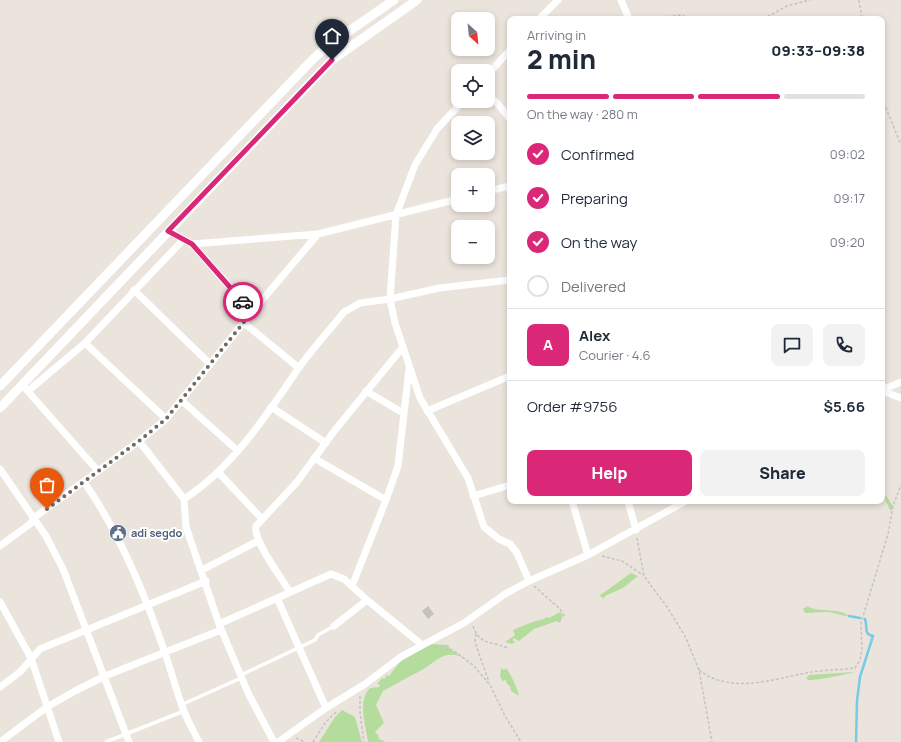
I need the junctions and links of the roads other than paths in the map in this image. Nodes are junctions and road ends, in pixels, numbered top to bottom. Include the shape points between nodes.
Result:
1 (394, 0) edge
2 (417, 0) edge
3 (558, 0) edge
4 (621, 0) edge
5 (542, 16) edge
6 (628, 16) edge
7 (507, 53) edge
8 (495, 66) edge
9 (495, 101) edge
10 (456, 108) edge
11 (507, 115) edge
12 (239, 137) junction
13 (249, 147) junction
14 (507, 187) edge
15 (495, 189) edge
16 (451, 201) edge
17 (396, 215) junction
18 (168, 231) junction
19 (318, 234) junction
20 (183, 240) junction
21 (192, 244) junction
22 (507, 280) edge
23 (134, 290) junction
24 (390, 299) junction
25 (252, 312) junction
26 (243, 322) junction
27 (85, 343) junction
28 (402, 347) junction
29 (210, 364) junction
30 (299, 368) junction
31 (410, 368) junction
32 (507, 377) edge
33 (901, 382) edge
34 (0, 386) edge
35 (25, 388) junction
36 (885, 389) edge
37 (885, 391) edge
38 (366, 392) junction
39 (901, 398) edge
40 (181, 400) junction
41 (271, 407) junction
42 (0, 408) edge
43 (427, 411) junction
44 (403, 413) junction
45 (166, 419) junction
46 (139, 441) junction
47 (326, 443) junction
48 (238, 451) junction
49 (314, 458) junction
50 (0, 469) edge
51 (98, 471) junction
52 (218, 472) junction
53 (84, 482) junction
54 (507, 486) edge
55 (473, 496) junction
56 (184, 499) junction
57 (386, 500) junction
58 (573, 504) edge
59 (629, 504) edge
60 (681, 504) edge
61 (35, 518) junction
62 (262, 518) junction
63 (636, 530) junction
64 (258, 541) junction
65 (0, 546) edge
66 (588, 555) junction
67 (202, 570) junction
68 (206, 581) junction
69 (529, 581) junction
70 (352, 586) junction
71 (290, 592) junction
72 (277, 598) junction
73 (367, 600) junction
74 (0, 602) edge
75 (146, 604) junction
76 (334, 626) joint
77 (220, 627) junction
78 (86, 630) junction
79 (421, 644) junction
80 (300, 647) junction
81 (165, 653) junction
82 (30, 658) junction
83 (105, 676) junction
84 (241, 676) junction
85 (0, 687) edge
86 (47, 706) junction
87 (183, 708) junction
88 (326, 708) junction
89 (126, 733) junction
90 (0, 742) edge
91 (59, 742) edge
92 (106, 742) edge
93 (129, 742) edge
94 (198, 742) edge
95 (274, 742) edge
96 (278, 742) edge

1 - 12 street via 314,58
2 - 13 street via 332,60
3 - 5 street
4 - 6 street
7 - 8 street
9 - 11 street
10 - 17 street via 437,128 415,165
12 - 13 street
12 - 34 street
13 - 18 street
14 - 15 street
16 - 17 street
17 - 19 street
17 - 24 street
18 - 20 street
18 - 35 street
19 - 21 street
19 - 25 street
20 - 21 street
20 - 23 street
21 - 25 street
22 - 24 street via 439,288
23 - 27 street
23 - 29 street
24 - 28 street
24 - 30 street via 350,307
25 - 26 street
26 - 29 street
26 - 30 street
27 - 35 street
27 - 45 street
28 - 31 street
28 - 38 street
29 - 40 street
30 - 41 street
31 - 43 street
31 - 44 street
32 - 43 street
33 - 36 street
35 - 42 street
35 - 51 street
37 - 39 street
38 - 44 street
38 - 47 street
40 - 45 street
40 - 48 street
41 - 47 street
41 - 48 street
43 - 55 street via 468,478
44 - 57 street via 398,466
45 - 46 street
46 - 51 street
46 - 56 street
47 - 49 street
48 - 52 street
49 - 57 street
49 - 62 street via 297,482
50 - 61 street
51 - 53 street
52 - 56 street
52 - 62 street
53 - 61 street
53 - 75 street via 102,508
54 - 55 street
55 - 69 street via 484,527 510,544 517,553
56 - 67 street via 186,527
57 - 70 street
58 - 66 street
59 - 63 street
60 - 63 street
61 - 65 street
61 - 78 street via 64,570
62 - 64 street via 254,531
63 - 66 street
64 - 67 street
64 - 71 street
66 - 69 street
67 - 68 street
68 - 75 street
68 - 77 street
69 - 79 street via 505,594 471,619
70 - 71 street via 344,579 331,574
70 - 73 street
71 - 72 street
72 - 77 street
72 - 80 street
73 - 76 street
73 - 79 street
74 - 82 street
75 - 78 street
75 - 81 street
76 - 80 lane
77 - 81 street
77 - 84 street
78 - 82 street via 40,649
78 - 83 street
79 - 88 street
80 - 84 lane
80 - 88 street
81 - 83 street
81 - 87 street
82 - 85 street via 20,672
82 - 86 street
83 - 86 street
83 - 89 street
84 - 87 lane
84 - 95 street
86 - 90 street
86 - 91 street
87 - 89 lane
87 - 94 street
88 - 96 street
89 - 92 lane
89 - 93 street

